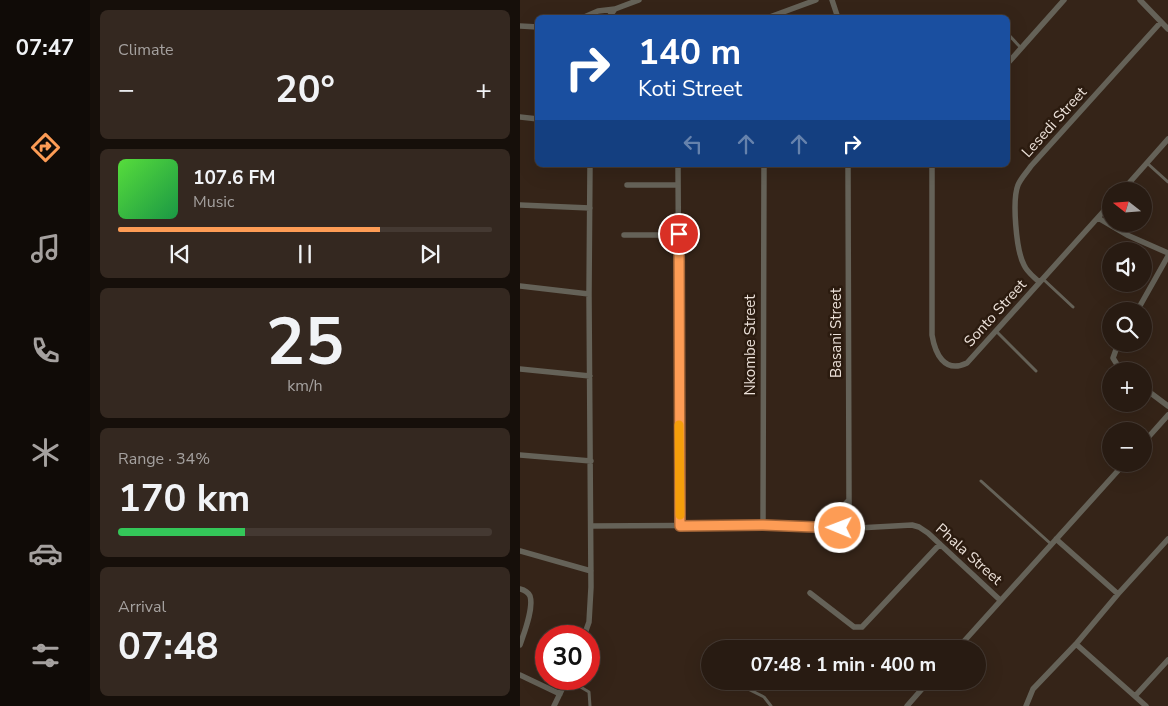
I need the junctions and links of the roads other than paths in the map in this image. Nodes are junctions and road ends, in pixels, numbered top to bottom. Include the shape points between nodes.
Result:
1 (639, 0) edge
2 (816, 0) edge
3 (832, 0) edge
4 (1064, 0) edge
5 (1140, 0) edge
6 (615, 9) junction
7 (589, 15) edge
8 (610, 15) edge
9 (775, 15) edge
10 (837, 15) edge
11 (1162, 22) junction
12 (520, 26) edge
13 (535, 27) edge
14 (1168, 28) edge
15 (1010, 36) edge
16 (1021, 48) junction
17 (1010, 61) edge
18 (520, 117) edge
19 (535, 119) edge
20 (1168, 139) edge
21 (1147, 163) junction
22 (590, 167) edge
23 (678, 167) edge
24 (764, 167) edge
25 (848, 167) edge
26 (932, 167) edge
27 (1130, 182) edge
28 (1168, 182) edge
29 (627, 185) dead end
30 (678, 185) junction
31 (520, 204) edge
32 (590, 208) junction
33 (1102, 213) edge
34 (1098, 218) junction
35 (679, 234) junction
36 (624, 235) dead end
37 (1168, 254) edge
38 (1041, 281) junction
39 (520, 286) edge
40 (589, 294) junction
41 (1142, 302) edge
42 (1073, 307) dead end
43 (996, 331) junction
44 (520, 369) edge
45 (1036, 371) dead end
46 (590, 376) junction
47 (1152, 394) edge
48 (1168, 406) edge
49 (1168, 415) edge
50 (1152, 433) edge
51 (520, 455) edge
52 (591, 461) junction
53 (1117, 472) edge
54 (981, 481) dead end
55 (849, 500) junction
56 (763, 525) junction
57 (591, 526) junction
58 (680, 526) junction
59 (823, 528) junction
60 (858, 528) junction
61 (1056, 539) junction
62 (1168, 539) edge
63 (940, 544) junction
64 (1051, 545) junction
65 (520, 551) edge
66 (590, 571) junction
67 (520, 588) edge
68 (810, 593) dead end
69 (1118, 594) junction
70 (1000, 600) junction
71 (588, 625) edge
72 (965, 640) edge
73 (1076, 644) junction
74 (520, 645) edge
75 (1168, 660) edge
76 (520, 675) edge
77 (562, 690) edge
78 (586, 690) edge
79 (750, 690) edge
80 (921, 690) edge
81 (560, 694) junction
82 (1135, 696) junction
83 (554, 706) edge
84 (590, 706) edge
85 (771, 706) edge
86 (908, 706) edge
87 (1026, 706) edge
88 (1146, 706) edge

1 - 6 street
2 - 9 street
3 - 10 street
4 - 16 street
5 - 11 street
6 - 7 street
6 - 8 street
11 - 14 street
11 - 38 street, Lesedi Street via 1031,166 1018,185 1016,227 1020,256 1027,270
12 - 13 street
15 - 16 lane
16 - 17 street
18 - 19 street
20 - 21 street
21 - 27 street
21 - 28 lane
22 - 32 street
23 - 30 street
24 - 56 street, Nkombe Street
25 - 55 street, Basani Street
26 - 43 street, Sonto Street via 934,348 947,364 962,366
29 - 30 street
30 - 35 street
31 - 32 street
32 - 40 street
33 - 34 street, Sonto Street
34 - 37 street
34 - 38 street, Sonto Street
35 - 36 street
35 - 58 street
37 - 41 street
38 - 42 lane
38 - 43 street, Sonto Street
39 - 40 street
40 - 46 street
43 - 45 lane
44 - 46 street
46 - 52 street
47 - 48 street
49 - 50 street
51 - 52 street
52 - 57 street
53 - 61 street
54 - 64 lane
55 - 59 street
55 - 60 street, Basani Street via 849,511
56 - 58 street, Phala Street
56 - 59 street, Phala Street
57 - 58 street, Phala Street
57 - 66 street
59 - 60 street, Phala Street
60 - 63 street, Phala Street via 912,525
61 - 64 street
61 - 69 street
62 - 69 street
63 - 68 street via 862,627 854,627
63 - 70 street, Phala Street
64 - 70 street
65 - 66 street
66 - 71 street
67 - 74 street via 530,597 530,611
69 - 73 street
70 - 72 street
73 - 82 street
73 - 87 street via 1033,689
75 - 82 street
76 - 81 street
77 - 81 street
78 - 84 lane via 589,692
79 - 85 lane via 764,697
80 - 86 street
81 - 83 street
82 - 88 street

